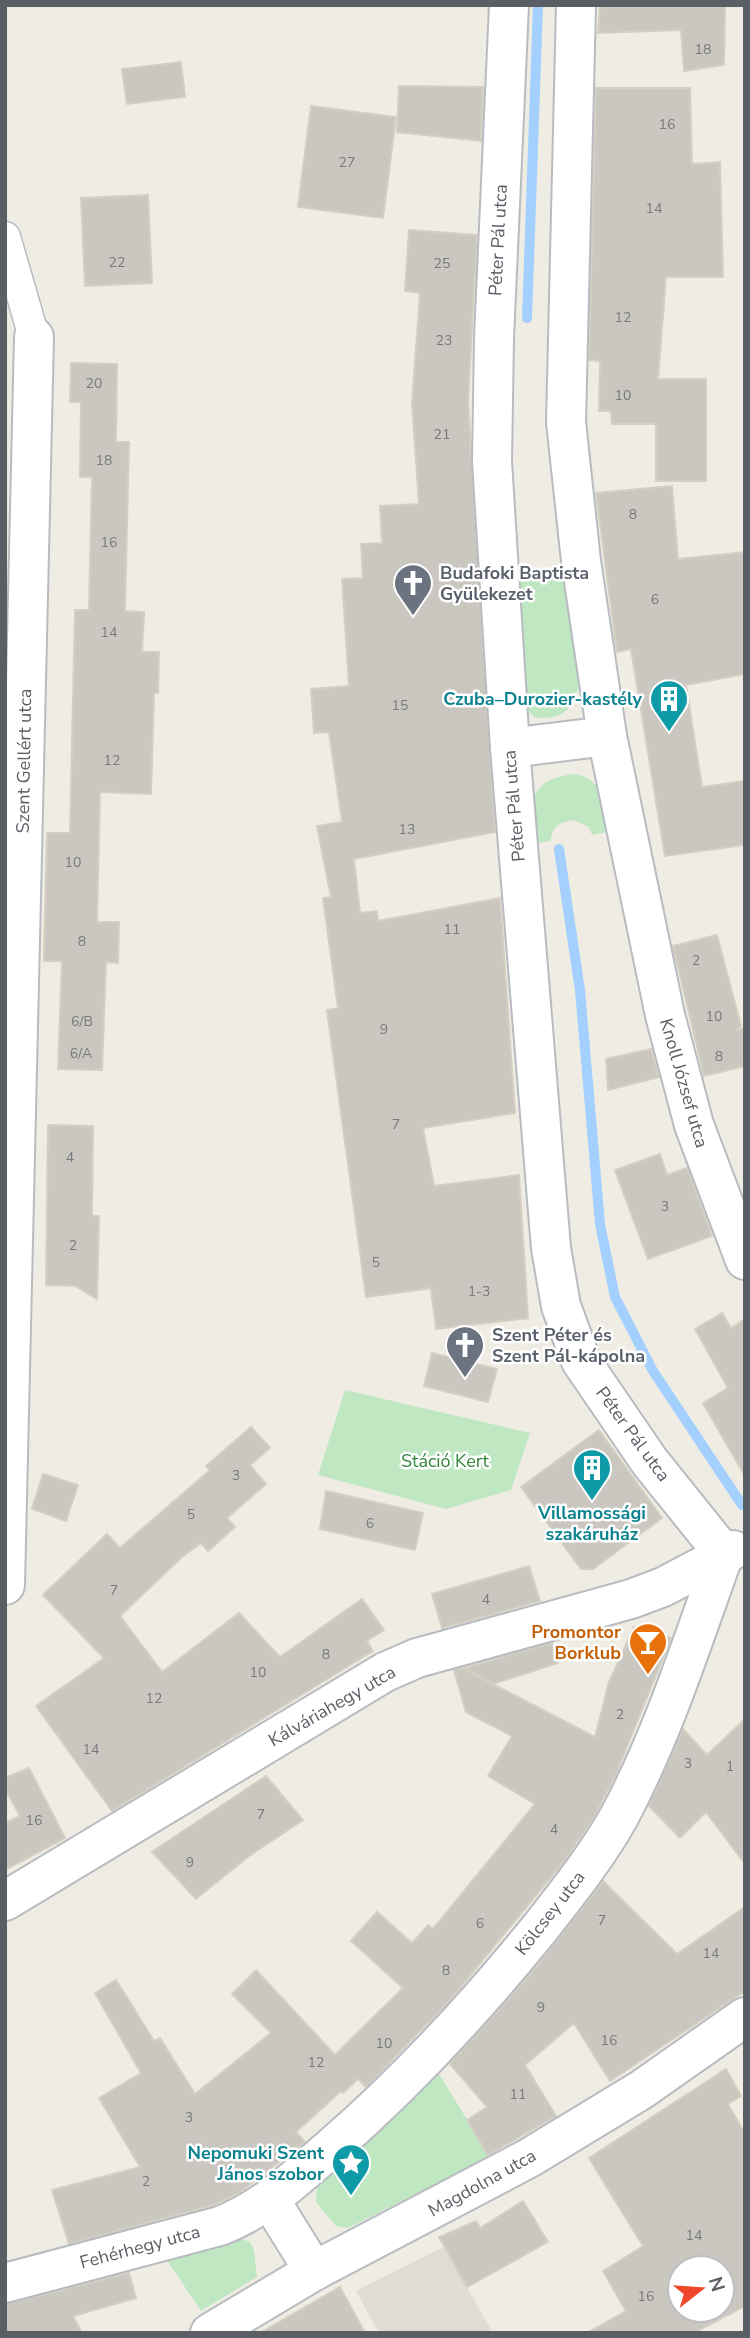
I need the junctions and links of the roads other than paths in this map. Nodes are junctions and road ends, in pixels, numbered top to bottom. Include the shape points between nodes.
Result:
1 (509, 5) edge
2 (576, 5) edge
3 (5, 237) edge
4 (34, 337) joint
5 (18, 454) edge
6 (607, 736) junction
7 (510, 748) junction
8 (12, 1035) edge
9 (745, 1260) edge
10 (734, 1549) edge
11 (6, 1584) edge
12 (5, 1901) edge
13 (745, 2017) edge
14 (270, 2200) junction
15 (314, 2271) junction
16 (5, 2283) edge
17 (210, 2333) edge

1 - 7 street, Péter Pál utca via 491,421
2 - 6 street via 566,422
3 - 4 street, Szent Gellért utca
4 - 5 street, Szent Gellért utca
5 - 8 street, Szent Gellért utca
6 - 7 street
6 - 9 street, Knoll József utca via 665,1015 694,1125
7 - 10 street, Péter Pál utca via 551,1248 561,1306 581,1361 614,1411
8 - 11 street, Szent Gellért utca
10 - 12 street, Kálváriahegy utca via 631,1599 418,1658 385,1672
10 - 14 street, Kölcsey utca via 648,1761 618,1819 574,1884 439,2046 378,2107
13 - 15 street, Magdolna utca via 641,2090 529,2158
14 - 15 street
14 - 16 street, Fehérhegy utca via 220,2226
15 - 17 street, Magdolna utca

